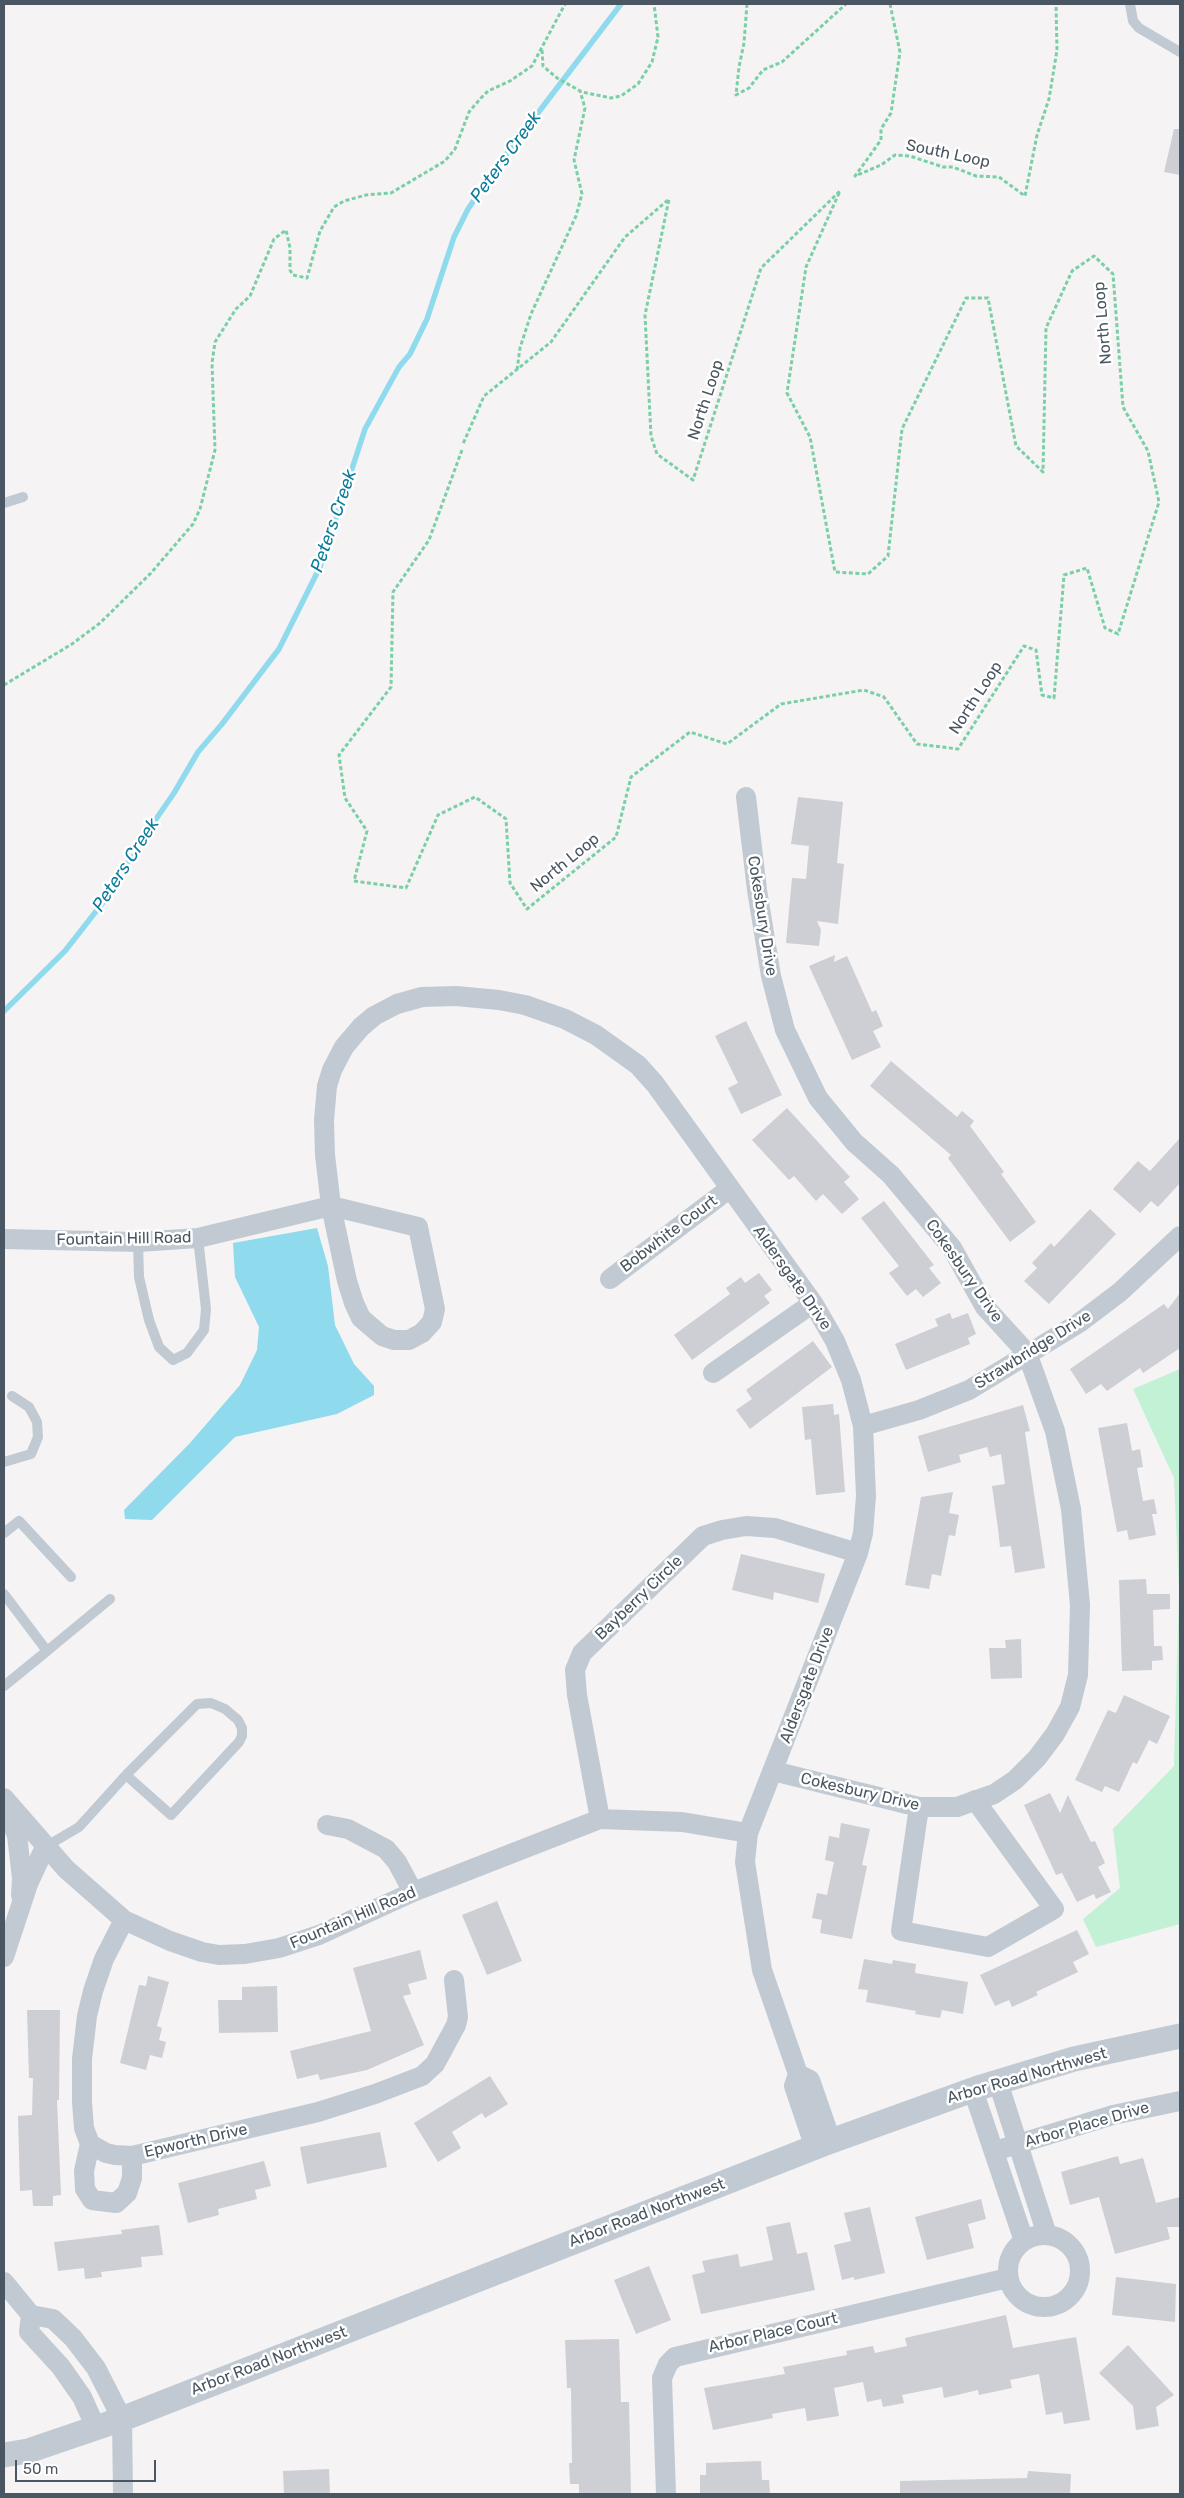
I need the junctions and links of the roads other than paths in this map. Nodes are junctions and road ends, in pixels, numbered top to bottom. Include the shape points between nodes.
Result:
1 (1130, 4) edge
2 (1180, 52) edge
3 (23, 497) dead end
4 (4, 503) edge
5 (746, 797) dead end
6 (729, 1189) junction
7 (331, 1206) junction
8 (1180, 1236) edge
9 (198, 1238) junction
10 (4, 1239) edge
11 (138, 1242) junction
12 (610, 1279) dead end
13 (813, 1303) junction
14 (1026, 1353) junction
15 (713, 1373) dead end
16 (12, 1396) dead end
17 (863, 1426) junction
18 (4, 1462) edge
19 (4, 1533) edge
20 (858, 1553) junction
21 (71, 1577) dead end
22 (4, 1594) edge
23 (110, 1599) dead end
24 (47, 1651) junction
25 (4, 1686) edge
26 (772, 1772) junction
27 (126, 1775) junction
28 (4, 1798) edge
29 (975, 1800) junction
30 (4, 1805) edge
31 (919, 1807) junction
32 (600, 1819) junction
33 (327, 1825) dead end
34 (748, 1833) junction
35 (45, 1847) junction
36 (414, 1892) junction
37 (21, 1907) junction
38 (124, 1920) junction
39 (4, 1957) edge
40 (454, 1980) dead end
41 (1180, 2036) edge
42 (998, 2082) junction
43 (973, 2090) junction
44 (1180, 2101) edge
45 (90, 2144) junction
46 (823, 2144) junction
47 (1019, 2144) junction
48 (994, 2151) junction
49 (132, 2156) junction
50 (1047, 2235) junction
51 (1024, 2241) junction
52 (1008, 2278) junction
53 (4, 2282) edge
54 (31, 2315) junction
55 (93, 2364) junction
56 (69, 2378) junction
57 (122, 2419) junction
58 (96, 2428) junction
59 (4, 2455) edge
60 (123, 2494) edge
61 (666, 2494) edge

1 - 2 lane via 1133,20 1139,28
3 - 4 lane
5 - 14 street, Cokesbury Drive via 756,890 771,976 785,1030 818,1098 854,1142 891,1175 952,1248 985,1307
6 - 7 street, Aldersgate Drive via 655,1084 638,1065 596,1035 565,1019 525,1005 456,996 422,997 397,1004 368,1022 344,1047 332,1070 324,1120 324,1155
6 - 12 street, Bobwhite Court
6 - 13 street, Aldersgate Drive
7 - 7 street, Aldersgate Drive via 347,1281 361,1318 382,1336 394,1340 409,1340 422,1333 432,1322 435,1308 418,1226
7 - 9 street, Fountain Hill Road
8 - 14 street, Strawbridge Drive via 1120,1292 1079,1323
9 - 11 street, Fountain Hill Road
9 - 11 lane via 206,1309 204,1330 187,1353 173,1360 159,1347 149,1320 139,1277
10 - 11 street, Fountain Hill Road
13 - 15 street
13 - 17 street, Aldersgate Drive via 851,1380
14 - 17 street, Strawbridge Drive via 969,1390 919,1410
14 - 29 street, Cokesbury Drive via 1055,1431 1071,1510 1080,1605 1078,1675 1070,1707 1037,1758 1015,1780 994,1794
16 - 18 lane via 30,1407 37,1422 38,1438 31,1454
17 - 20 street, Aldersgate Drive via 866,1496
19 - 21 lane via 19,1521
20 - 26 street, Aldersgate Drive
20 - 32 street, Bayberry Circle via 775,1528 746,1526 703,1536 582,1653 576,1670 577,1695
22 - 24 lane
23 - 24 lane
24 - 25 lane
26 - 31 street, Cokesbury Drive
26 - 34 street, Aldersgate Drive
27 - 27 lane via 171,1815 240,1742 242,1728 225,1708 211,1703 197,1704
27 - 35 lane via 79,1827
28 - 35 street, Fountain Hill Road
29 - 31 street, Cokesbury Drive via 957,1806
29 - 31 street via 1054,1909 988,1947 901,1931
30 - 37 street via 16,1835 22,1878
32 - 34 street, Fountain Hill Road via 682,1822
32 - 36 street, Fountain Hill Road
33 - 36 street via 348,1829 386,1849
34 - 46 street, Aldersgate Drive via 745,1862 760,1962 798,2074 794,2086 811,2136
35 - 37 street
35 - 38 street, Fountain Hill Road
36 - 38 street, Fountain Hill Road via 320,1934 279,1948 245,1954 202,1952
37 - 39 street
38 - 45 street via 104,1959 87,2016 82,2102 84,2128
40 - 49 street, Epworth Drive via 456,2025 440,2057 422,2076 318,2112
41 - 42 street, Arbor Road Northwest via 1074,2059
42 - 43 street, Arbor Road Northwest
42 - 47 street
43 - 46 street, Arbor Road Northwest
43 - 48 street
44 - 47 street, Arbor Place Drive via 1113,2115
45 - 49 street, Epworth Drive via 106,2153
45 - 49 street via 84,2170 85,2189 92,2200 116,2203 128,2193
46 - 57 street, Arbor Road Northwest
47 - 48 street, Arbor Place Drive
47 - 50 street
48 - 51 street
50 - 51 street
50 - 52 street via 1069,2245 1079,2260 1080,2278 1068,2299 1058,2306 1034,2306 1015,2293
51 - 52 street via 1010,2259
52 - 61 street, Arbor Place Court via 675,2357 662,2378
53 - 54 street
54 - 55 street via 53,2319
54 - 56 street via 29,2332
55 - 56 street
55 - 57 street
56 - 58 street
57 - 58 street, Arbor Road Northwest
57 - 60 street
58 - 59 street, Arbor Road Northwest via 28,2451

